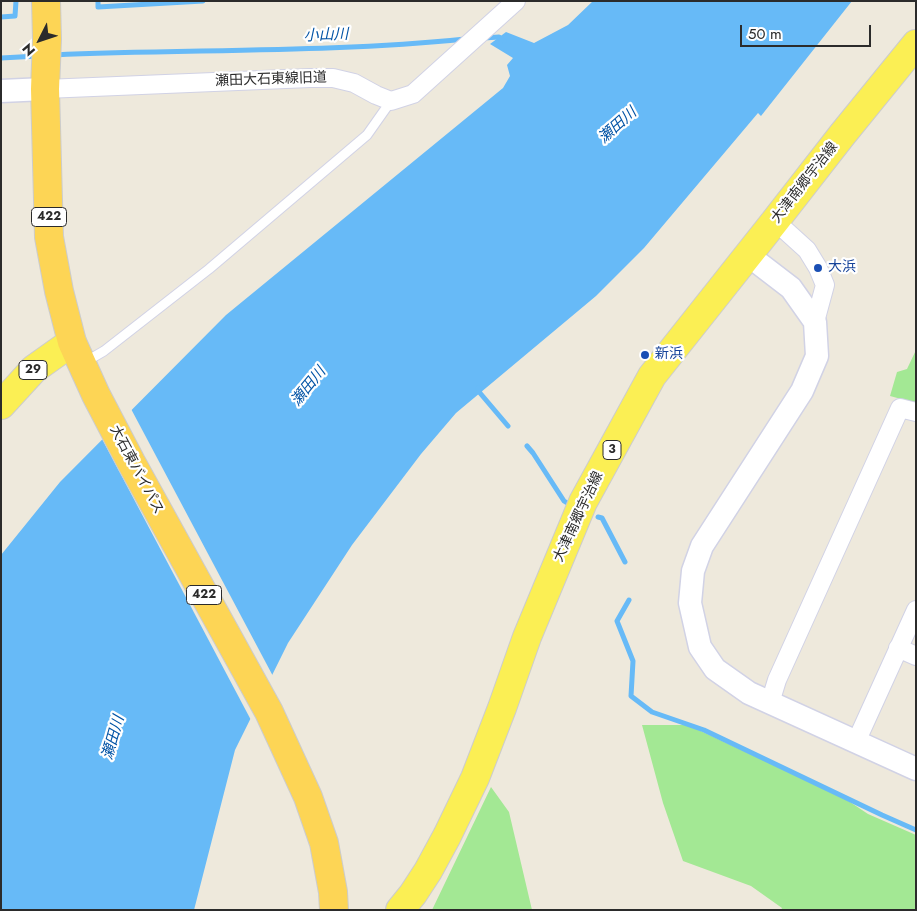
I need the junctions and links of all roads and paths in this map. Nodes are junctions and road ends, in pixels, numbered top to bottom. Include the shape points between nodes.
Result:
1 (46, 1) edge
2 (516, 1) edge
3 (916, 44) edge
4 (46, 89) junction
5 (1, 91) edge
6 (392, 101) junction
7 (775, 221) junction
8 (748, 255) junction
9 (815, 322) junction
10 (77, 353) junction
11 (1, 405) edge
12 (916, 412) edge
13 (916, 610) edge
14 (898, 648) junction
15 (916, 656) edge
16 (770, 703) junction
17 (856, 742) junction
18 (916, 769) edge
19 (334, 910) edge
20 (400, 910) edge

1 - 4 highway, 大石東バイパス / 422
2 - 6 street via 413,94
3 - 7 main road, 大津南郷宇治線 / 3
4 - 5 street
4 - 6 street, 瀬田大石東線旧道 via 333,78 354,83
4 - 10 highway, 大石東バイパス / 422 via 49,237 59,292
6 - 10 lane via 367,135 209,269 104,351
7 - 8 main road, 大津南郷宇治線 / 3
7 - 9 street via 807,250 825,285
8 - 9 street via 791,288
8 - 20 main road, 大津南郷宇治線 / 3 via 652,376 583,502 527,636 475,778 428,871
9 - 16 street via 817,356 802,391 702,546 693,572 690,603 700,648 715,669 749,693
10 - 11 main road, 29 via 34,369
10 - 19 highway, 大石東バイパス / 422 via 131,462 269,712 308,797 324,843
12 - 16 street via 900,408 777,680
13 - 14 street
14 - 15 street
14 - 17 street
16 - 17 street
17 - 18 street

